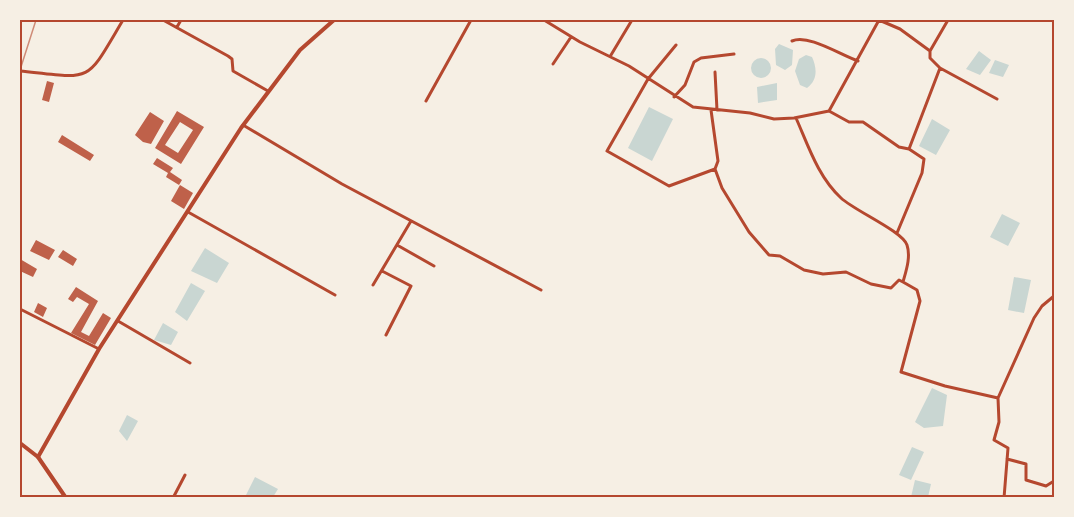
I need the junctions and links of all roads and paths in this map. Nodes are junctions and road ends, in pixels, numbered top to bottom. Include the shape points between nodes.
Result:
1 (123, 20) edge
2 (163, 20) edge
3 (181, 20) edge
4 (331, 20) edge
5 (471, 20) edge
6 (544, 20) edge
7 (632, 20) edge
8 (879, 20) edge
9 (948, 20) edge
10 (177, 27) junction
11 (571, 37) junction
12 (792, 41) dead end
13 (676, 45) dead end
14 (930, 51) junction
15 (734, 54) dead end
16 (610, 55) junction
17 (858, 61) junction
18 (553, 64) dead end
19 (940, 68) junction
20 (20, 71) edge
21 (715, 72) dead end
22 (648, 79) junction
23 (268, 91) junction
24 (674, 97) junction
25 (997, 99) dead end
26 (426, 101) dead end
27 (711, 110) junction
28 (717, 110) junction
29 (829, 111) junction
30 (796, 118) junction
31 (243, 124) junction
32 (909, 149) junction
33 (714, 169) junction
34 (188, 212) junction
35 (411, 221) junction
36 (897, 233) junction
37 (397, 245) junction
38 (434, 266) dead end
39 (382, 271) junction
40 (903, 282) junction
41 (373, 285) dead end
42 (541, 290) dead end
43 (335, 295) dead end
44 (1054, 296) edge
45 (20, 309) edge
46 (118, 321) junction
47 (386, 335) dead end
48 (99, 349) junction
49 (190, 363) dead end
50 (998, 398) junction
51 (20, 443) edge
52 (38, 457) junction
53 (1007, 459) junction
54 (185, 475) dead end
55 (1054, 481) edge
56 (66, 498) edge
57 (173, 498) edge
58 (1004, 498) edge

1 - 20 street via 88,74
2 - 10 street
3 - 10 street
4 - 23 street via 300,50
5 - 26 street
6 - 11 street
7 - 16 street
8 - 14 street via 900,29
8 - 17 street
9 - 14 street
10 - 23 street via 228,56 233,71
11 - 16 street
11 - 18 street
12 - 17 street via 802,39 830,47
13 - 22 street
14 - 19 street via 930,58
15 - 24 street via 694,62 685,85
16 - 22 street
17 - 29 street
19 - 25 street
19 - 32 street
21 - 28 street
22 - 24 street
22 - 33 street via 607,151 669,186
23 - 31 street
24 - 27 street via 693,107
27 - 28 street
27 - 33 street via 718,161
28 - 30 street via 774,119
29 - 30 street
29 - 32 street via 849,122 863,123 899,147
30 - 36 street via 827,183 871,220
31 - 34 street
31 - 35 street
32 - 36 street via 922,156 924,162
33 - 40 street via 748,232 769,255 780,256 804,270 823,274 846,272 881,287 891,288 898,280
34 - 43 street
34 - 46 street
35 - 37 street
35 - 42 street
36 - 40 street via 908,251
37 - 38 street
37 - 39 street
39 - 41 street
39 - 47 street via 411,286
40 - 50 street via 917,290 920,301 901,372 945,387
44 - 50 street via 1034,318
45 - 48 street
46 - 48 street
46 - 49 street
48 - 52 street
50 - 53 street via 999,422 994,440 1008,447
51 - 52 street
52 - 56 street
53 - 55 street via 1026,464 1026,480 1046,486
53 - 58 street
54 - 57 street

